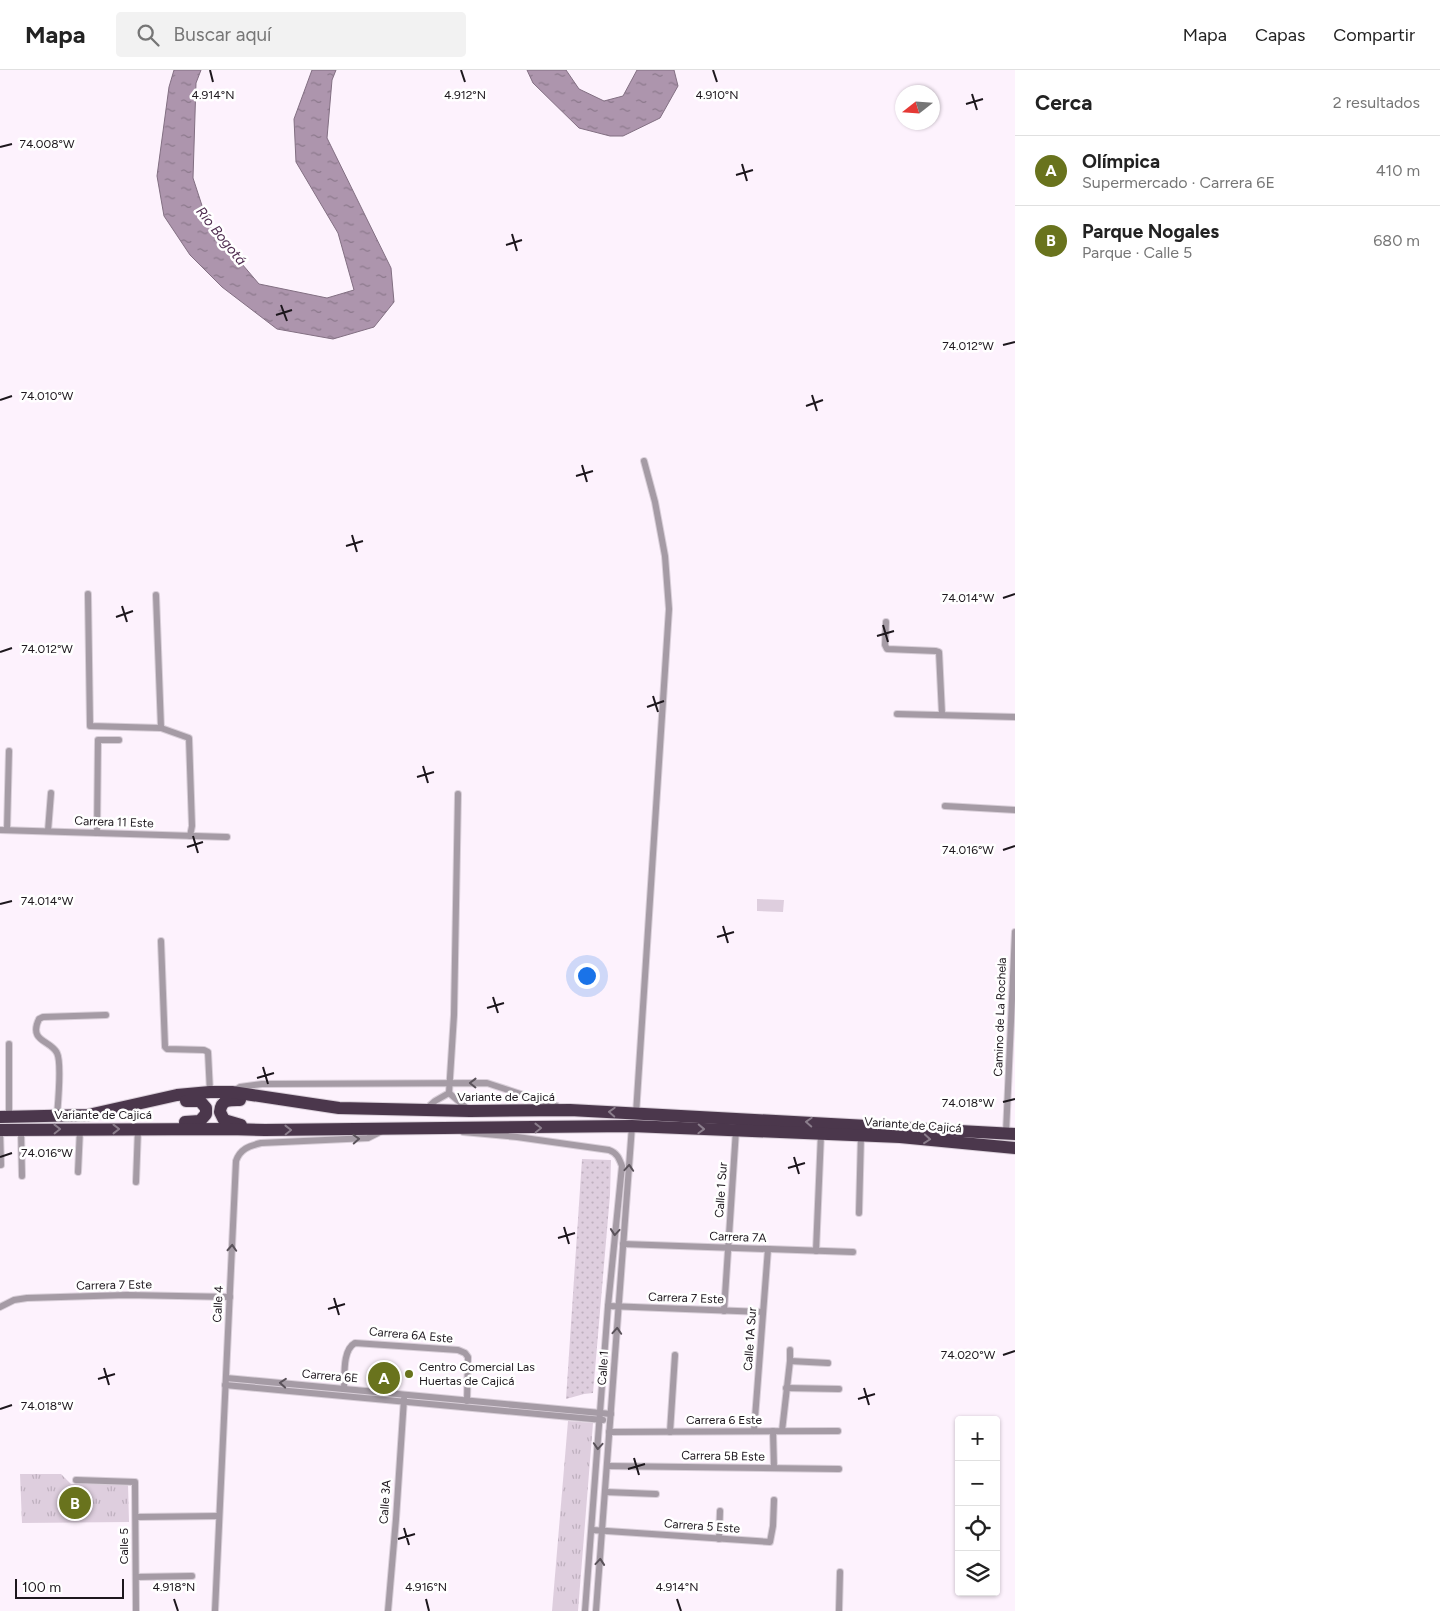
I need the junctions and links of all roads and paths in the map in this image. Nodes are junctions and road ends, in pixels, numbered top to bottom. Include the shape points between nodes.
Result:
1 (644, 461) dead end
2 (88, 594) dead end
3 (156, 595) dead end
4 (886, 622) dead end
5 (897, 714) dead end
6 (942, 714) junction
7 (1015, 717) edge
8 (161, 728) junction
9 (119, 740) dead end
10 (9, 751) dead end
11 (51, 793) dead end
12 (458, 794) dead end
13 (945, 806) dead end
14 (1015, 810) edge
15 (4, 830) edge
16 (48, 831) junction
17 (97, 833) junction
18 (190, 836) junction
19 (227, 837) dead end
20 (1015, 932) edge
21 (161, 941) dead end
22 (106, 1015) dead end
23 (9, 1044) dead end
24 (450, 1083) junction
25 (210, 1092) junction
26 (232, 1092) junction
27 (449, 1093) junction
28 (268, 1099) junction
29 (146, 1102) junction
30 (425, 1110) junction
31 (570, 1110) junction
32 (470, 1111) junction
33 (636, 1114) junction
34 (57, 1116) junction
35 (5, 1117) edge
36 (632, 1126) junction
37 (80, 1128) junction
38 (388, 1128) junction
39 (138, 1129) junction
40 (152, 1129) junction
41 (450, 1129) junction
42 (0, 1130) edge
43 (21, 1130) junction
44 (265, 1130) junction
45 (736, 1130) junction
46 (821, 1134) junction
47 (1011, 1134) edge
48 (861, 1135) junction
49 (1015, 1148) edge
50 (1, 1165) edge
51 (78, 1172) dead end
52 (22, 1176) dead end
53 (136, 1182) dead end
54 (859, 1213) dead end
55 (624, 1244) junction
56 (728, 1248) junction
57 (768, 1249) junction
58 (816, 1251) junction
59 (853, 1252) dead end
60 (230, 1297) junction
61 (608, 1306) junction
62 (0, 1307) edge
63 (618, 1307) junction
64 (724, 1311) junction
65 (763, 1312) junction
66 (790, 1350) dead end
67 (675, 1355) dead end
68 (790, 1361) junction
69 (828, 1363) dead end
70 (226, 1381) junction
71 (786, 1388) junction
72 (344, 1389) junction
73 (839, 1390) dead end
74 (404, 1398) junction
75 (467, 1401) junction
76 (600, 1416) junction
77 (610, 1417) junction
78 (754, 1431) junction
79 (773, 1431) junction
80 (782, 1431) junction
81 (838, 1431) dead end
82 (609, 1432) junction
83 (670, 1432) junction
84 (607, 1466) junction
85 (774, 1468) junction
86 (839, 1469) dead end
87 (76, 1480) dead end
88 (605, 1492) junction
89 (656, 1494) dead end
90 (774, 1500) dead end
91 (720, 1511) dead end
92 (136, 1516) junction
93 (219, 1516) junction
94 (592, 1530) junction
95 (603, 1531) junction
96 (719, 1538) junction
97 (840, 1572) dead end
98 (192, 1576) dead end
99 (136, 1577) junction
100 (136, 1611) edge
101 (214, 1611) edge
102 (388, 1611) edge
103 (585, 1611) edge
104 (596, 1611) edge
105 (839, 1611) edge

1 - 33 street via 665,556 669,609
2 - 8 street via 90,726
3 - 8 street
4 - 6 street via 887,649 939,652
5 - 6 street
6 - 7 street
8 - 18 street via 190,738
9 - 17 street via 98,740
10 - 15 street
11 - 16 street
12 - 24 street
13 - 14 street
15 - 16 street, Carrera 11 Este
16 - 17 street, Carrera 11 Este
17 - 18 street, Carrera 11 Este
18 - 19 street, Carrera 11 Este
20 - 47 street, Camino de La Rochela
21 - 25 street via 165,1046 167,1049 208,1052
22 - 34 street via 43,1017 37,1023 38,1036 54,1047 59,1059
23 - 35 street
24 - 26 street via 262,1084 240,1087
24 - 27 street
31 -> 24 street via 487,1083
25 - 26 highway, Variante de Cajicá
25 - 29 highway, Variante de Cajicá
26 - 28 highway, Variante de Cajicá
27 - 30 street
27 - 32 street
28 - 30 highway, Variante de Cajicá via 339,1108
28 - 44 highway via 230,1099 220,1108 221,1116 228,1122
29 - 34 highway, Variante de Cajicá via 88,1115
29 - 40 highway via 161,1106 196,1100 206,1108 206,1114 200,1121 164,1122
30 - 32 highway, Variante de Cajicá
31 - 32 highway, Variante de Cajicá
33 -> 31 highway, Variante de Cajicá
47 -> 33 highway, Variante de Cajicá
34 - 35 highway, Variante de Cajicá
41 -> 36 highway, Variante de Cajicá
36 -> 45 highway, Variante de Cajicá
55 -> 36 street, Calle 1
37 -> 39 highway, Variante de Cajicá
43 -> 37 highway, Variante de Cajicá
37 - 51 street
38 - 41 highway, Variante de Cajicá
44 -> 38 highway, Variante de Cajicá
60 -> 38 street, Calle 4 via 238,1155 248,1146 261,1143 368,1138
39 - 40 highway, Variante de Cajicá
39 - 53 street
40 - 44 highway, Variante de Cajicá
41 -> 61 street, Calle 1 via 609,1150 618,1156 622,1166
42 - 43 highway, Variante de Cajicá
42 - 50 street
43 - 52 street
45 - 46 highway, Variante de Cajicá
45 - 56 street, Calle 1 Sur
46 - 48 highway, Variante de Cajicá
46 - 58 street
48 -> 49 highway, Variante de Cajicá
48 - 54 street
55 - 56 street, Carrera 7A
55 - 63 street, Calle 1
56 - 57 street, Carrera 7A
56 - 64 street, Calle 1 Sur
57 - 58 street, Carrera 7A
57 - 65 street, Calle 1A Sur
58 - 59 street, Carrera 7A
60 - 62 street, Carrera 7 Este via 127,1295 27,1298
60 - 70 street, Calle 4
61 - 63 street, Carrera 7 Este
61 - 76 street, Calle 1
63 - 64 street, Carrera 7 Este
77 -> 63 street, Calle 1
64 - 65 street, Carrera 7 Este
65 - 78 street, Calle 1A Sur
66 - 68 street
67 - 83 street
68 - 69 street
68 - 71 street
72 -> 70 street, Carrera 6E
70 - 74 street, Carrera 6E
70 - 93 street, Calle 4
71 - 73 street
71 - 80 street
72 - 74 street, Carrera 6E
72 - 75 street, Carrera 6A Este via 347,1353 355,1343 458,1350 468,1357
74 - 75 street, Carrera 6E
74 - 76 street, Carrera 6E
74 - 102 street, Calle 3A
75 - 76 street, Carrera 6E
76 - 77 street, Carrera 6E
76 -> 94 street, Calle 1
77 - 82 street, Calle 1
78 - 79 street, Carrera 6 Este
78 - 83 street, Carrera 6 Este
79 - 80 street, Carrera 6 Este
79 - 85 street
80 - 81 street, Carrera 6 Este
82 - 83 street, Carrera 6 Este
82 - 84 street, Calle 1
84 - 85 street, Carrera 5B Este
84 - 88 street, Calle 1
85 - 86 street, Carrera 5B Este
87 - 92 street, Calle 5 via 135,1482
88 - 89 street
88 - 95 street, Calle 1
90 - 96 street, Carrera 5 Este via 770,1542
91 - 96 street
92 - 93 street
92 - 99 street, Calle 5
93 - 101 street, Calle 4
94 - 95 street, Carrera 5 Este
94 - 103 street, Calle 1
95 - 96 street, Carrera 5 Este
104 -> 95 street, Calle 1
97 - 105 street
98 - 99 street
99 - 100 street, Calle 5

